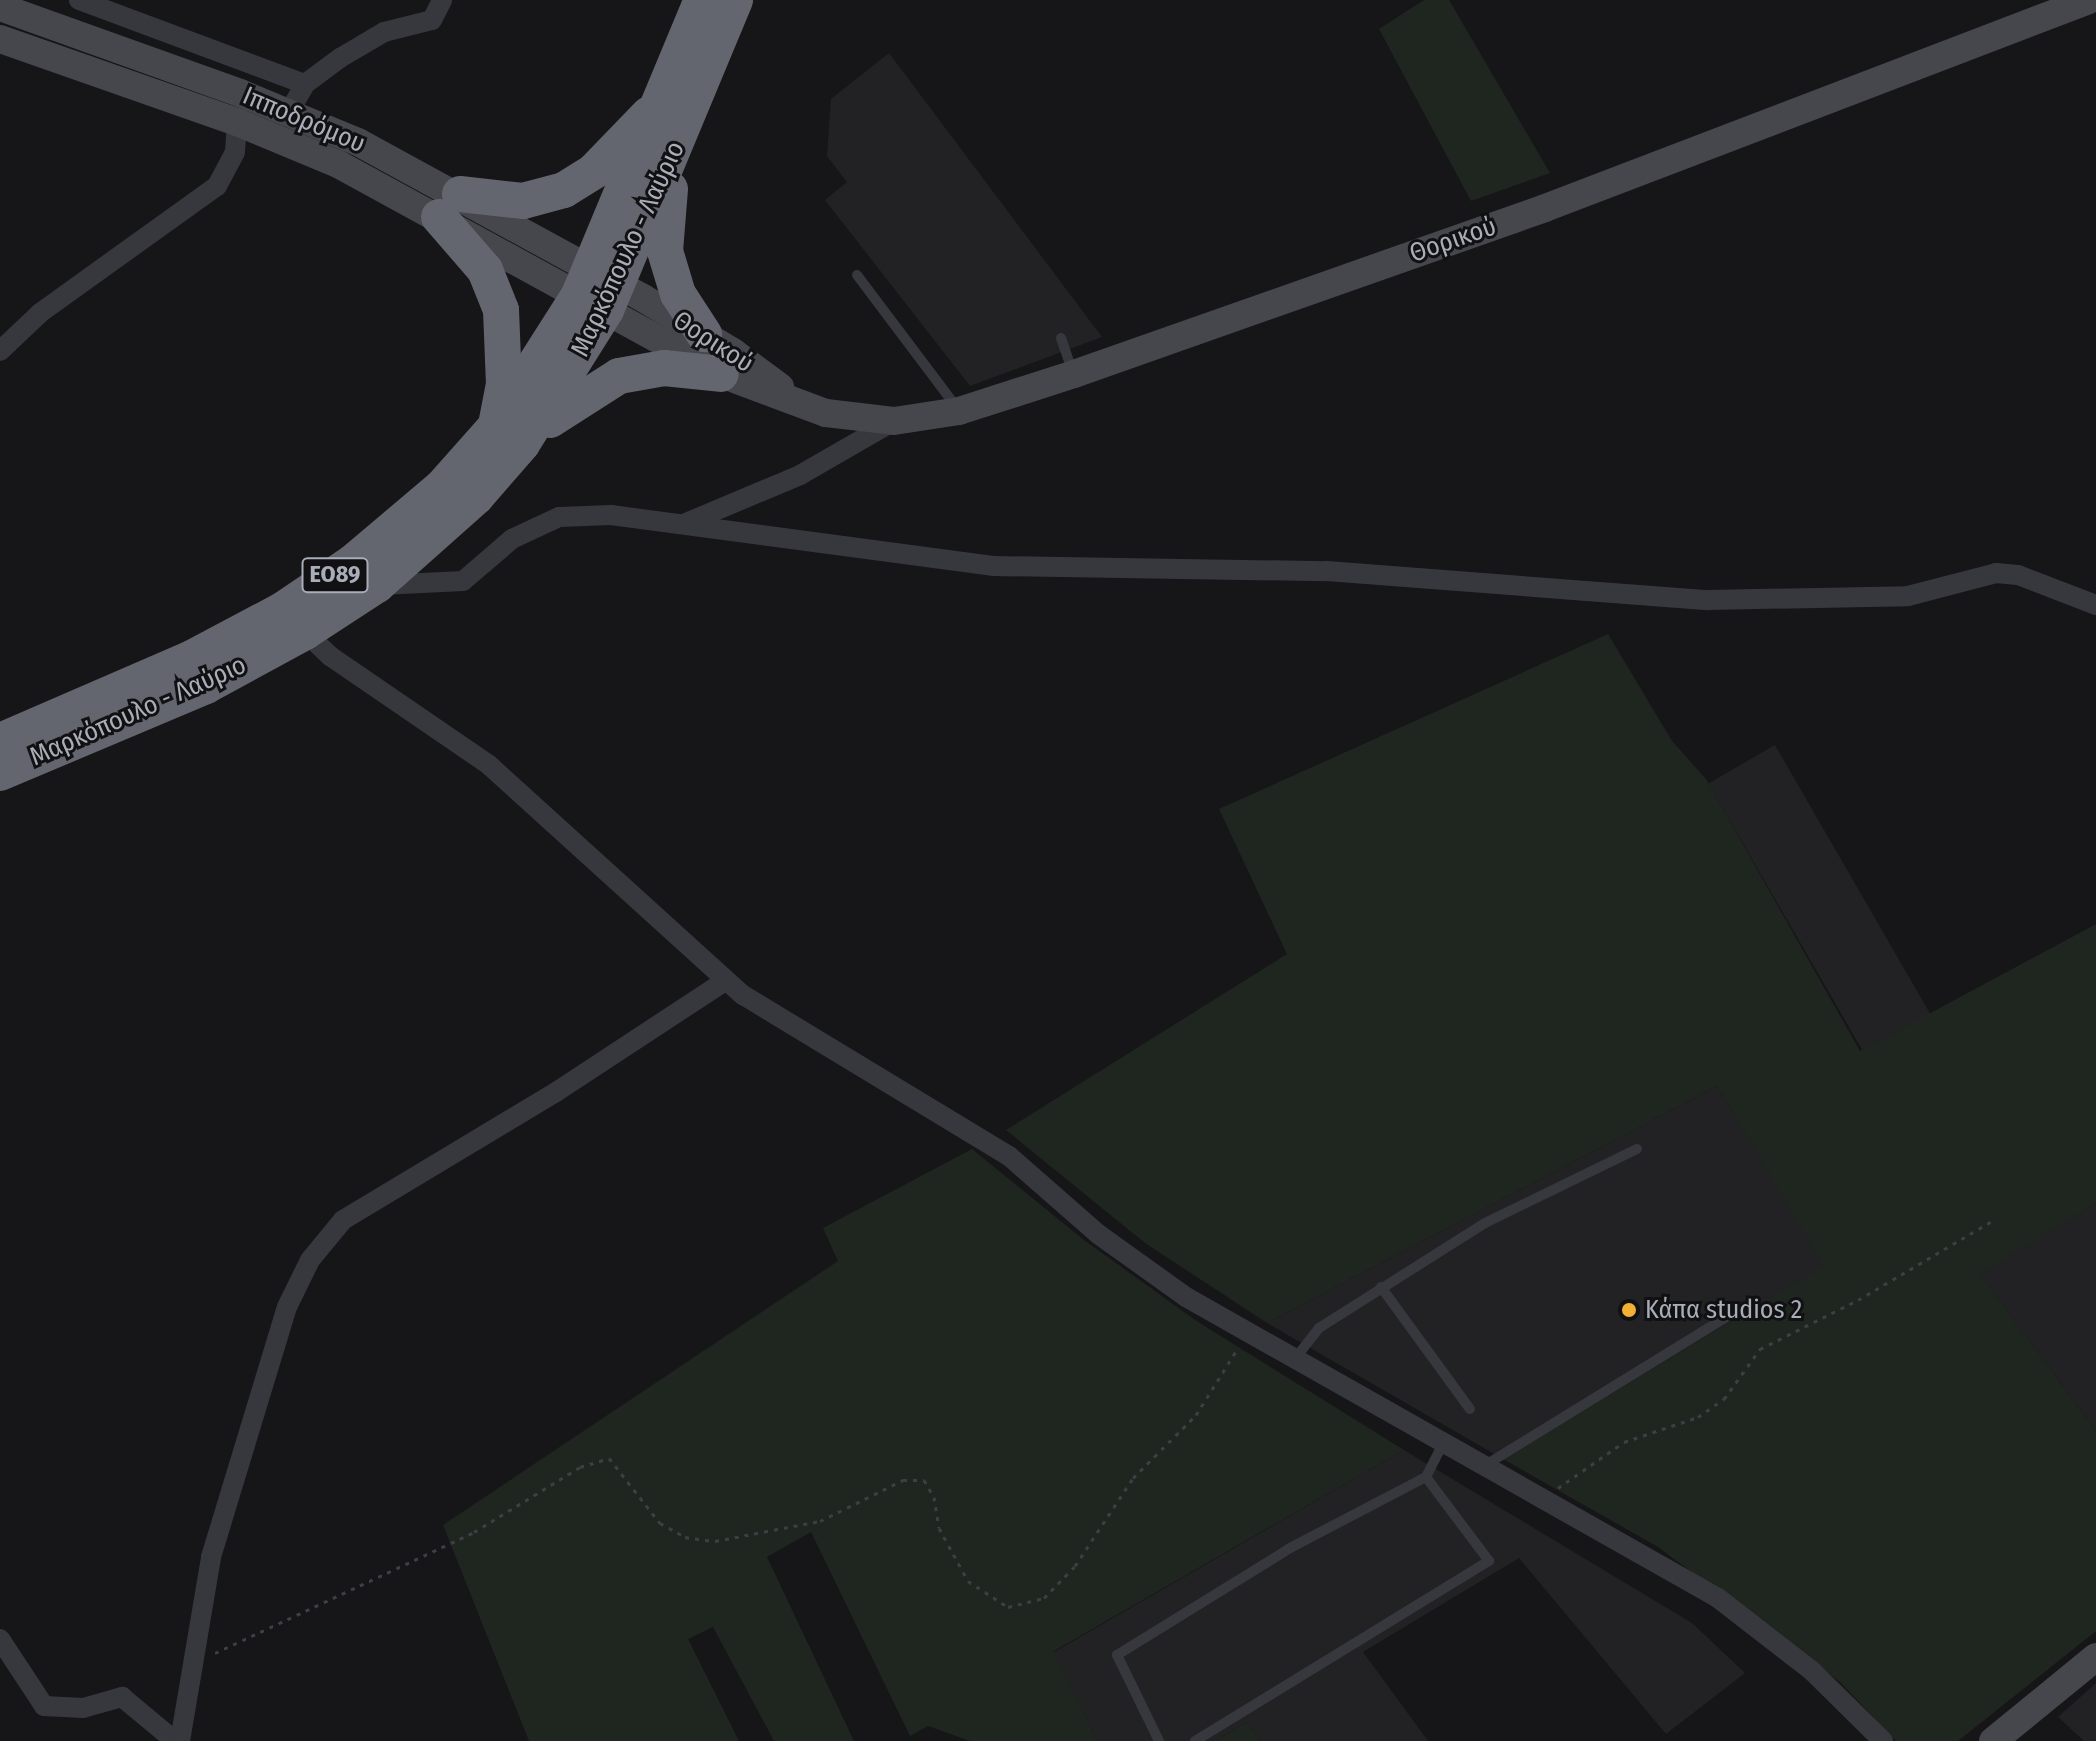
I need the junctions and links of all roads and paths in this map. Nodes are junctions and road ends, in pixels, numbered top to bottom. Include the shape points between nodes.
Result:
1 (79, 0) edge
2 (442, 0) edge
3 (702, 0) edge
4 (735, 0) edge
5 (2089, 0) edge
6 (0, 7) edge
7 (0, 39) edge
8 (305, 84) junction
9 (664, 98) junction
10 (289, 112) junction
11 (237, 122) junction
12 (675, 154) junction
13 (450, 206) junction
14 (857, 275) dead end
15 (599, 289) junction
16 (704, 334) junction
17 (1061, 338) dead end
18 (0, 351) edge
19 (721, 374) junction
20 (1074, 374) junction
21 (805, 406) junction
22 (959, 411) junction
23 (894, 421) junction
24 (509, 436) junction
25 (685, 523) junction
26 (377, 585) junction
27 (2096, 605) edge
28 (305, 632) junction
29 (0, 741) edge
30 (0, 773) edge
31 (725, 981) junction
32 (1637, 1149) dead end
33 (1992, 1221) dead end
34 (1381, 1287) junction
35 (1734, 1312) dead end
36 (1248, 1332) junction
37 (1294, 1360) junction
38 (1470, 1409) dead end
39 (1442, 1446) junction
40 (1482, 1468) junction
41 (1426, 1477) junction
42 (1543, 1501) junction
43 (0, 1639) edge
44 (2096, 1657) edge
45 (198, 1662) junction
46 (178, 1741) edge
47 (1159, 1741) edge
48 (1195, 1741) edge
49 (1883, 1741) edge
50 (1993, 1741) edge

1 - 8 street
2 - 8 street via 432,20 384,32
3 - 9 highway, Μαρκόπουλο - Λαύριο / ΕΟ89
4 - 12 highway, Μαρκόπουλο - Λαύριο / ΕΟ89
5 - 20 main road, Θορικού via 1545,208
6 - 10 main road, Ιπποδρόμου
7 - 11 main road, Ιπποδρόμου
8 - 10 street
9 - 13 highway via 594,171 564,190 523,201
9 - 15 highway, Μαρκόπουλο - Λαύριο / ΕΟ89
10 - 13 main road, Ιπποδρόμου
11 - 13 main road, Ιπποδρόμου
11 - 18 street via 235,152 217,186 40,313
12 - 15 highway, Μαρκόπουλο - Λαύριο / ΕΟ89
12 - 16 highway via 665,251 678,294
13 - 15 main road, Ιπποδρόμου
13 - 24 highway via 501,310
14 - 22 lane
15 - 16 main road, Θορικού
15 - 19 main road, Θορικού
15 - 24 highway, Μαρκόπουλο - Λαύριο / ΕΟ89
16 - 21 main road, Θορικού
17 - 20 lane
19 - 21 main road, Θορικού
19 - 24 highway via 664,368 619,376
20 - 22 main road, Θορικού
21 - 23 main road, Θορικού via 852,419
22 - 23 main road, Θορικού
23 - 25 street via 800,475
24 - 26 highway, Μαρκόπουλο - Λαύριο / ΕΟ89 via 476,497
24 - 29 highway, Μαρκόπουλο - Λαύριο / ΕΟ89 via 284,609 192,658
25 - 26 street via 611,515 559,517 512,539 463,581
25 - 27 street via 993,566 1327,571 1708,600 1908,596 1996,573 2018,575
26 - 28 highway, Μαρκόπουλο - Λαύριο / ΕΟ89
28 - 30 highway, Μαρκόπουλο - Λαύριο / ΕΟ89 via 206,686
28 - 31 street via 330,656 489,765
31 - 36 street via 1009,1156 1098,1234 1186,1297
31 - 45 street via 556,1092 343,1220 310,1260 287,1307 211,1557
32 - 34 lane via 1485,1223
33 - 42 path via 1858,1300 1760,1349 1724,1399 1698,1417 1624,1442
34 - 37 lane via 1319,1328
34 - 38 lane
35 - 40 lane
36 - 37 street
36 - 45 path via 1196,1415 1133,1478 1075,1566 1044,1598 1008,1607 968,1581 939,1528 934,1497 924,1480 903,1480 820,1521 715,1541 685,1537 660,1523 609,1458 580,1467 474,1532
37 - 39 street
39 - 40 street
39 - 41 lane
40 - 42 street
41 - 47 lane via 1290,1548 1117,1655
41 - 48 lane via 1489,1561
42 - 49 street via 1718,1598 1812,1671
43 - 46 street via 44,1706 83,1708 122,1697
44 - 50 main road
45 - 46 street

